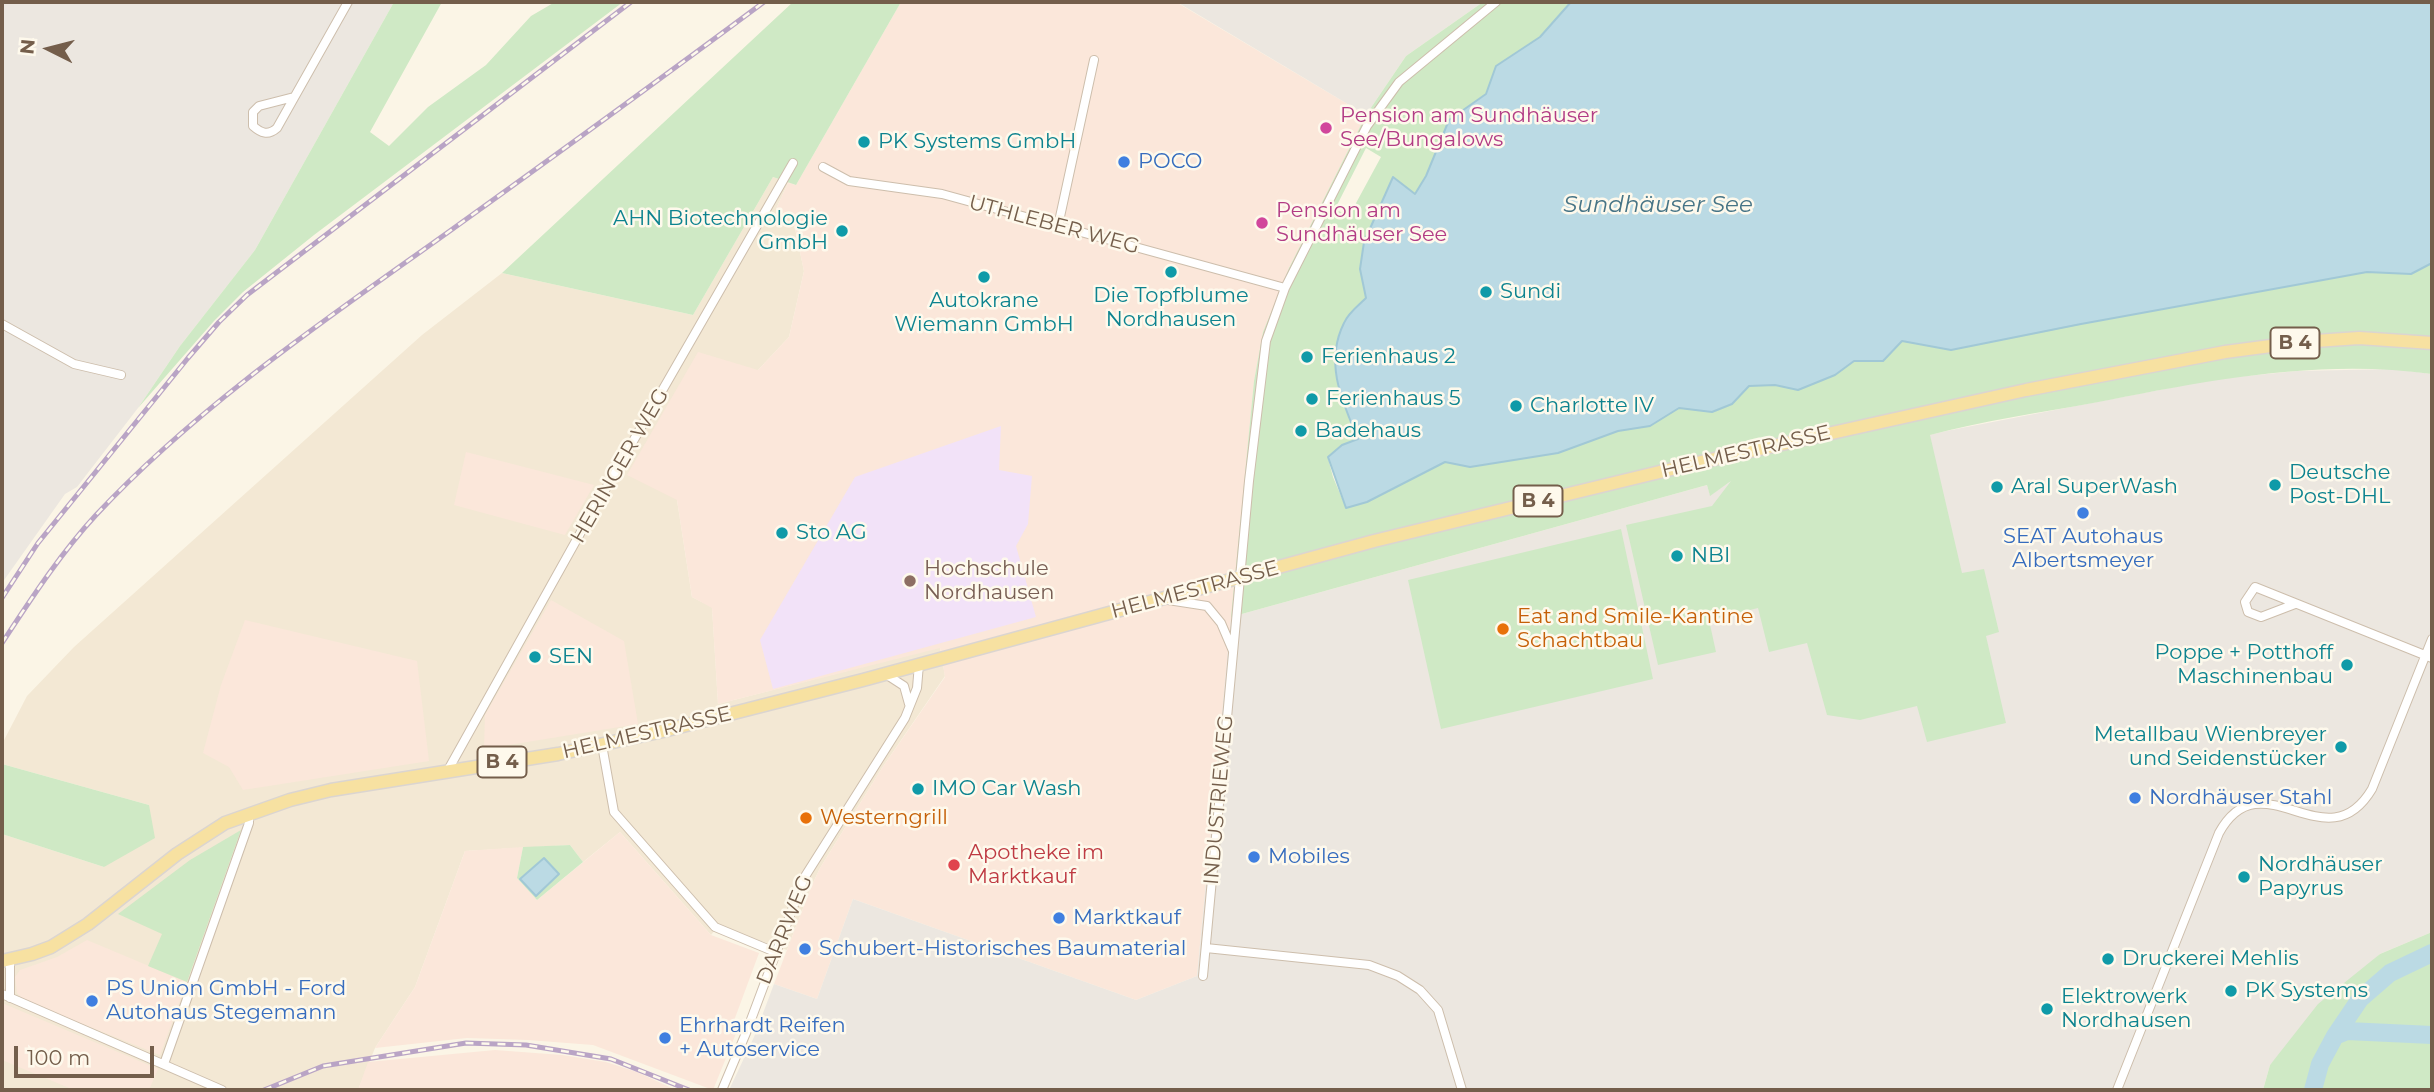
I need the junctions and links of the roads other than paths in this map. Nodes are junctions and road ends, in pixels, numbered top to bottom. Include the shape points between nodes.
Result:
1 (348, 2) edge
2 (1496, 2) edge
3 (1094, 60) dead end
4 (294, 97) junction
5 (793, 163) dead end
6 (823, 167) dead end
7 (1058, 226) junction
8 (1285, 288) junction
9 (2, 324) edge
10 (2432, 343) edge
11 (121, 375) dead end
12 (1240, 577) junction
13 (1161, 600) junction
14 (2295, 604) junction
15 (2432, 639) edge
16 (1233, 652) junction
17 (2429, 657) edge
18 (919, 664) junction
19 (884, 674) junction
20 (910, 707) junction
21 (602, 745) junction
22 (448, 771) junction
23 (249, 813) junction
24 (1206, 948) junction
25 (775, 952) junction
26 (6, 961) edge
27 (1203, 976) dead end
28 (6, 996) edge
29 (164, 1064) junction
30 (222, 1090) edge
31 (722, 1090) edge
32 (1462, 1090) edge
33 (2117, 1090) edge

1 - 4 street
2 - 8 street via 1399,82 1367,126
3 - 7 street
4 - 4 street via 259,106 253,112 253,126 263,133 273,132
5 - 22 street, HERINGER WEG
6 - 7 street, UTHLEBER WEG via 849,181 942,194
7 - 8 street, UTHLEBER WEG
8 - 12 street via 1266,341
9 - 11 street via 74,364
10 - 12 main road, HELMESTRASSE / B 4 via 2359,338 2178,360 1701,462
12 - 13 main road, HELMESTRASSE / B 4
12 - 16 street, INDUSTRIEWEG
13 - 16 street, INDUSTRIEWEG via 1207,606 1221,623
13 - 18 main road, HELMESTRASSE / B 4
14 - 14 street via 2255,587 2245,602 2248,612 2261,617
14 - 17 street
15 - 17 street
16 - 24 street, INDUSTRIEWEG
17 - 33 street via 2372,789 2354,812 2321,818 2258,803 2227,819
18 - 19 main road, HELMESTRASSE / B 4
18 - 20 street, DARRWEG
19 - 20 street via 904,686
19 - 21 main road, HELMESTRASSE / B 4
20 - 25 street, DARRWEG via 803,878
21 - 22 main road, HELMESTRASSE / B 4
21 - 25 street via 614,812 715,927
22 - 23 main road, HELMESTRASSE / B 4 via 331,790
23 - 26 main road, HELMESTRASSE / B 4 via 188,846 51,947
23 - 29 street
24 - 27 street, INDUSTRIEWEG
24 - 32 street via 1369,965 1398,976 1420,990 1438,1010
25 - 31 street, DARRWEG
26 - 28 street
28 - 29 street
29 - 30 street

